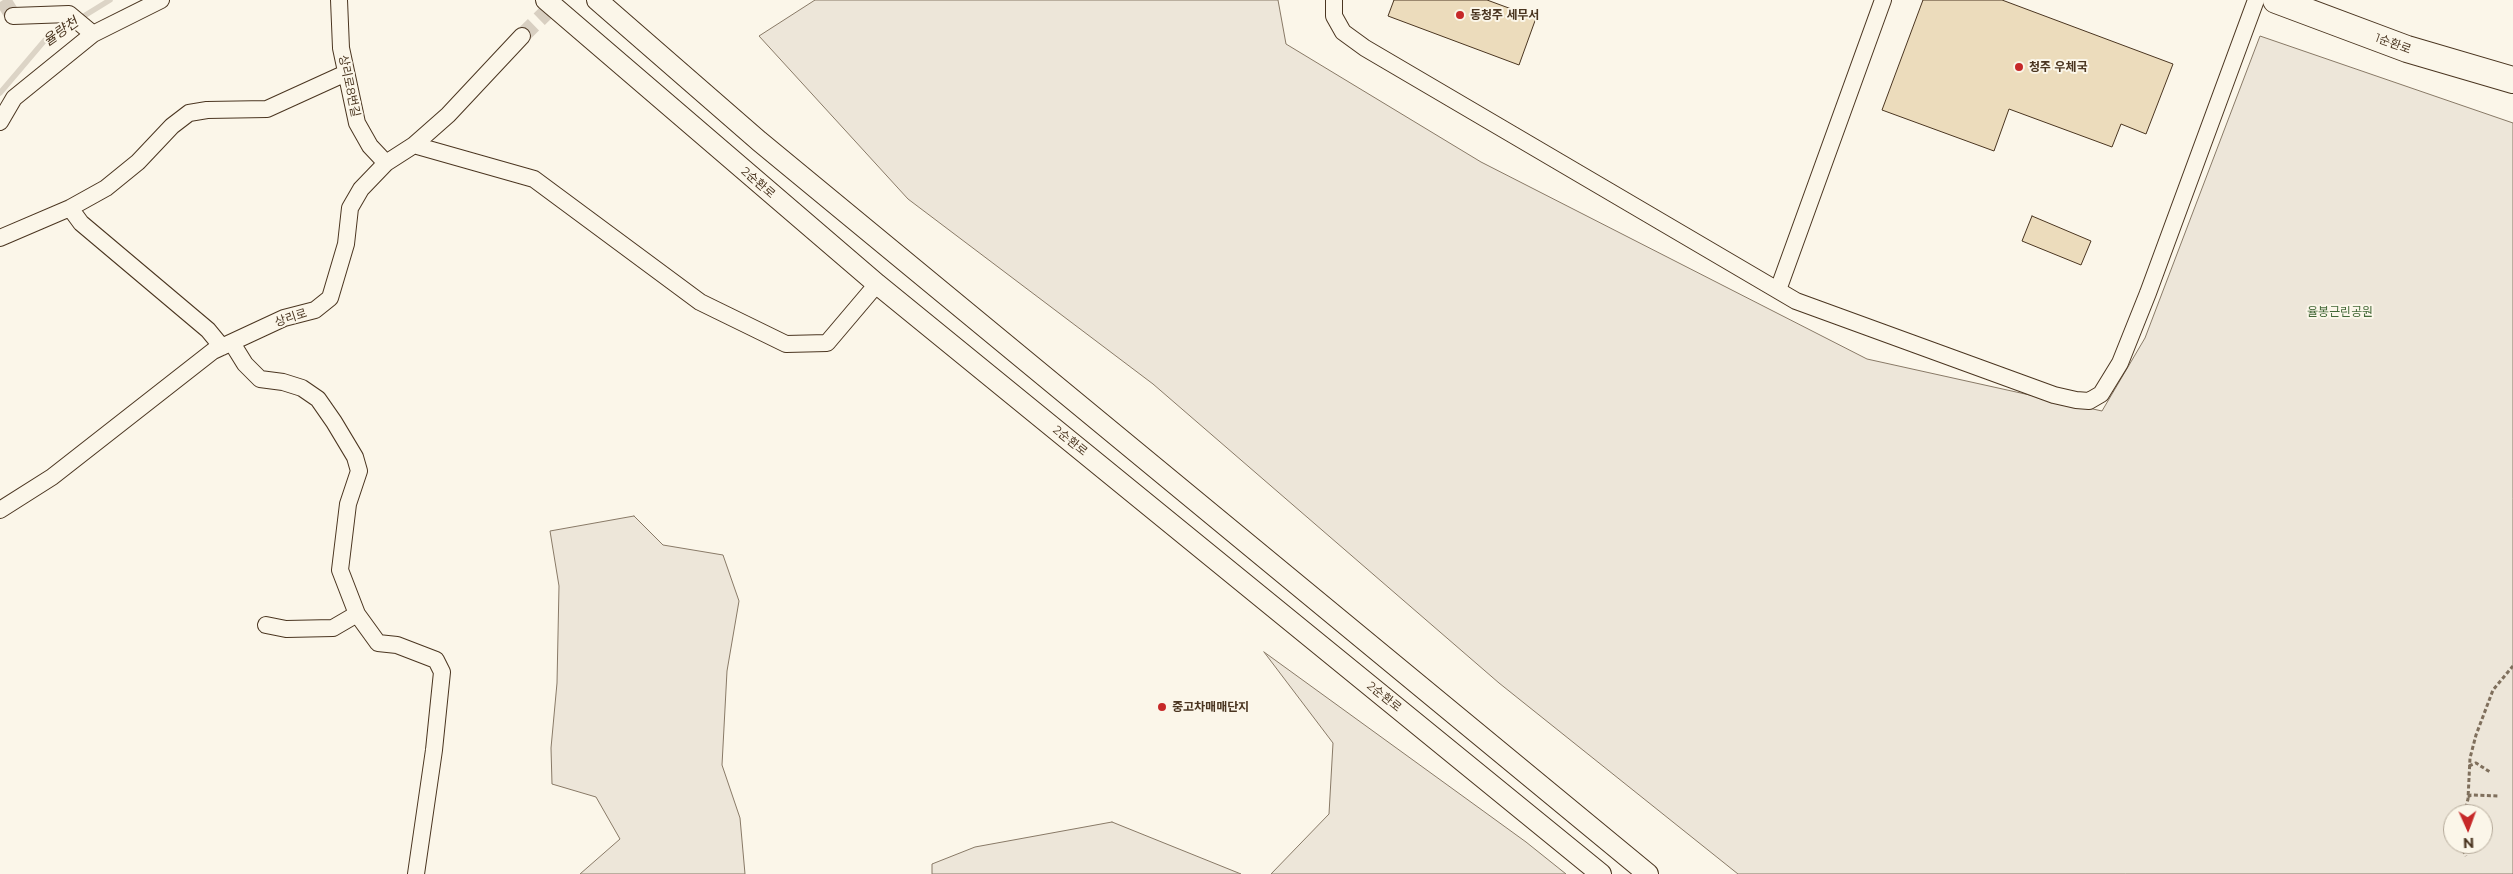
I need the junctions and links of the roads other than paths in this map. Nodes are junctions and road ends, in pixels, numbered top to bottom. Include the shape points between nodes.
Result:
1 (161, 0) edge
2 (339, 0) edge
3 (546, 0) edge
4 (597, 0) edge
5 (1334, 0) edge
6 (1884, 0) edge
7 (2256, 0) edge
8 (2276, 0) edge
9 (13, 16) dead end
10 (93, 34) junction
11 (522, 36) tunnel mouth
12 (346, 73) junction
13 (2513, 80) edge
14 (0, 122) edge
15 (414, 145) junction
16 (386, 163) junction
17 (70, 208) junction
18 (2, 232) edge
19 (877, 284) junction
20 (1778, 290) junction
21 (227, 345) junction
22 (0, 510) edge
23 (357, 614) junction
24 (266, 625) dead end
25 (416, 874) edge
26 (1601, 874) edge
27 (1648, 874) edge

1 - 10 street
2 - 12 street, 상리로8번길 via 341,48
3 - 19 street, 2순환로
4 - 27 street via 767,148
5 - 20 street via 1334,16 1343,32 1366,48
6 - 20 street
7 - 20 street via 2148,293 2120,363 2101,394 2089,400 2054,395 1796,301
8 - 13 main road, 1순환로 via 2407,49
9 - 10 street via 69,14
10 - 14 street via 14,98
11 - 15 street, 상리로 via 448,115
12 - 16 street, 상리로8번길 via 357,123 370,146
12 - 17 street via 267,109 189,113 106,188
15 - 16 street, 상리로
15 - 19 street via 534,179 700,302 786,344 827,343
16 - 21 street, 상리로 via 361,189 350,208 346,244 330,298 315,310 284,318
17 - 18 street
17 - 21 street via 81,222
19 - 26 street, 2순환로
21 - 22 street, 상리로 via 213,352 52,477
21 - 23 street via 260,379 302,388 318,399 355,458 360,472 348,504 340,570
23 - 24 street via 333,628 286,629
23 - 25 street via 378,643 397,645 436,660 442,672

